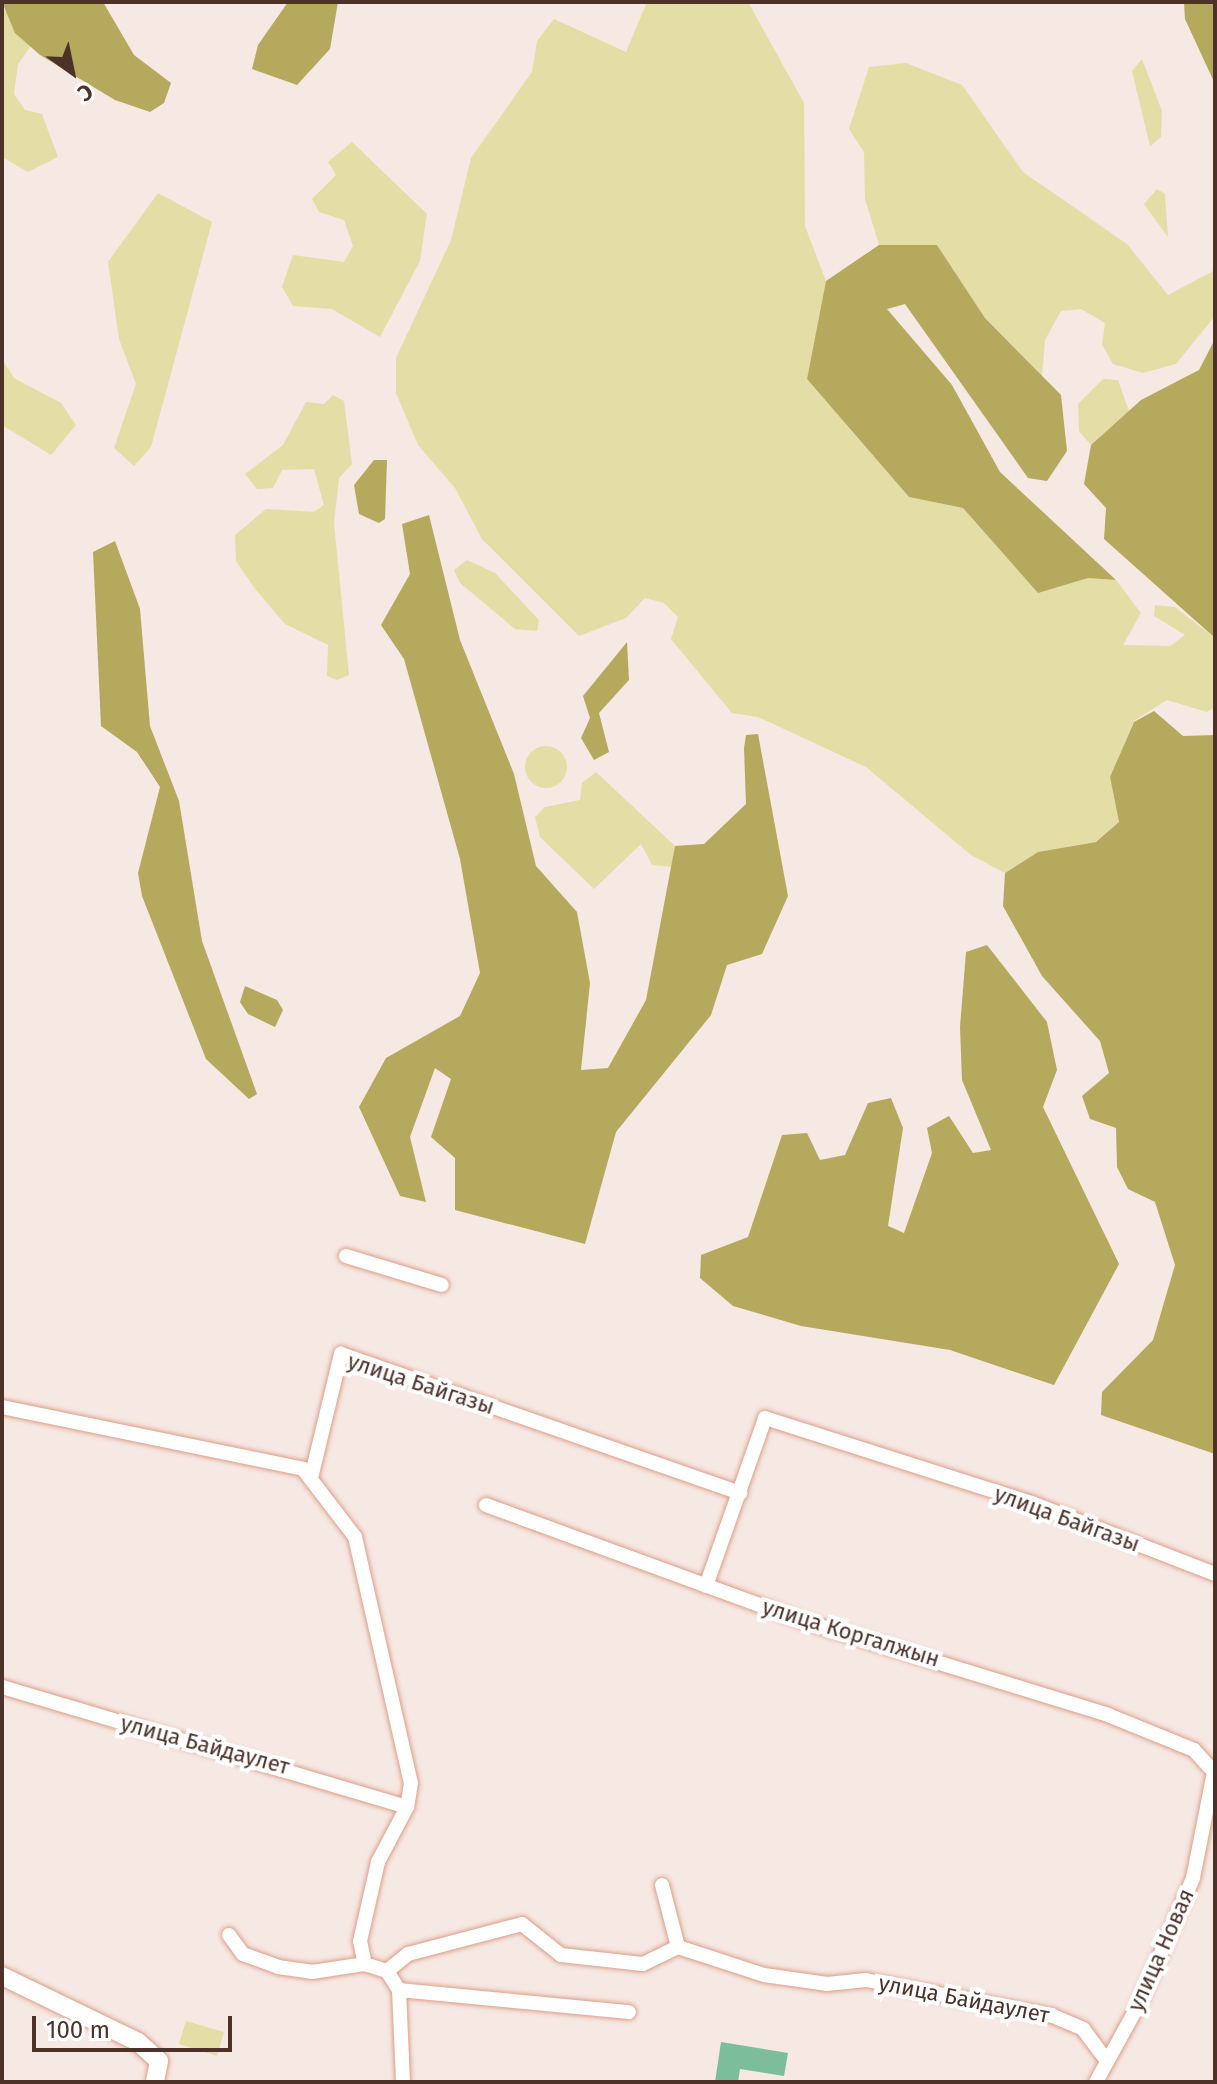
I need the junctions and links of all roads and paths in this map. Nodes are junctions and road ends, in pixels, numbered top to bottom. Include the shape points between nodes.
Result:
1 (346, 1256) dead end
2 (442, 1285) dead end
3 (2, 1407) edge
4 (311, 1478) junction
5 (740, 1493) junction
6 (486, 1505) dead end
7 (1215, 1574) edge
8 (706, 1586) junction
9 (2, 1687) edge
10 (1213, 1768) edge
11 (407, 1807) junction
12 (662, 1885) dead end
13 (229, 1935) dead end
14 (678, 1947) junction
15 (365, 1964) junction
16 (387, 1971) junction
17 (2, 1976) edge
18 (399, 1990) junction
19 (629, 2012) dead end
20 (1107, 2061) junction
21 (155, 2082) edge
22 (403, 2082) edge
23 (1096, 2082) edge

1 - 2 street
3 - 4 street via 303,1469
4 - 5 street, улица Байгазы via 341,1354
4 - 11 street via 364,1558 378,1663 411,1783
5 - 7 street, улица Байгазы via 765,1418 1032,1503
5 - 8 street, улица Байгазы
6 - 8 street, улица Коргалжын
8 - 10 street, улица Коргалжын via 1108,1715 1194,1750
9 - 11 street, улица Байдаулет
10 - 20 street, улица Новая via 1209,1820 1193,1878
11 - 15 street via 367,1897 360,1941
12 - 14 street
13 - 15 street via 243,1954 278,1967 312,1972
14 - 16 street via 643,1964 561,1955 522,1924 408,1954
14 - 20 street, улица Байдаулет via 764,1975 827,1984 866,1980 1053,2016 1083,2029
15 - 16 street
16 - 18 street
17 - 21 street via 138,2042 159,2061
18 - 19 street
18 - 22 street
20 - 23 street, улица Новая

